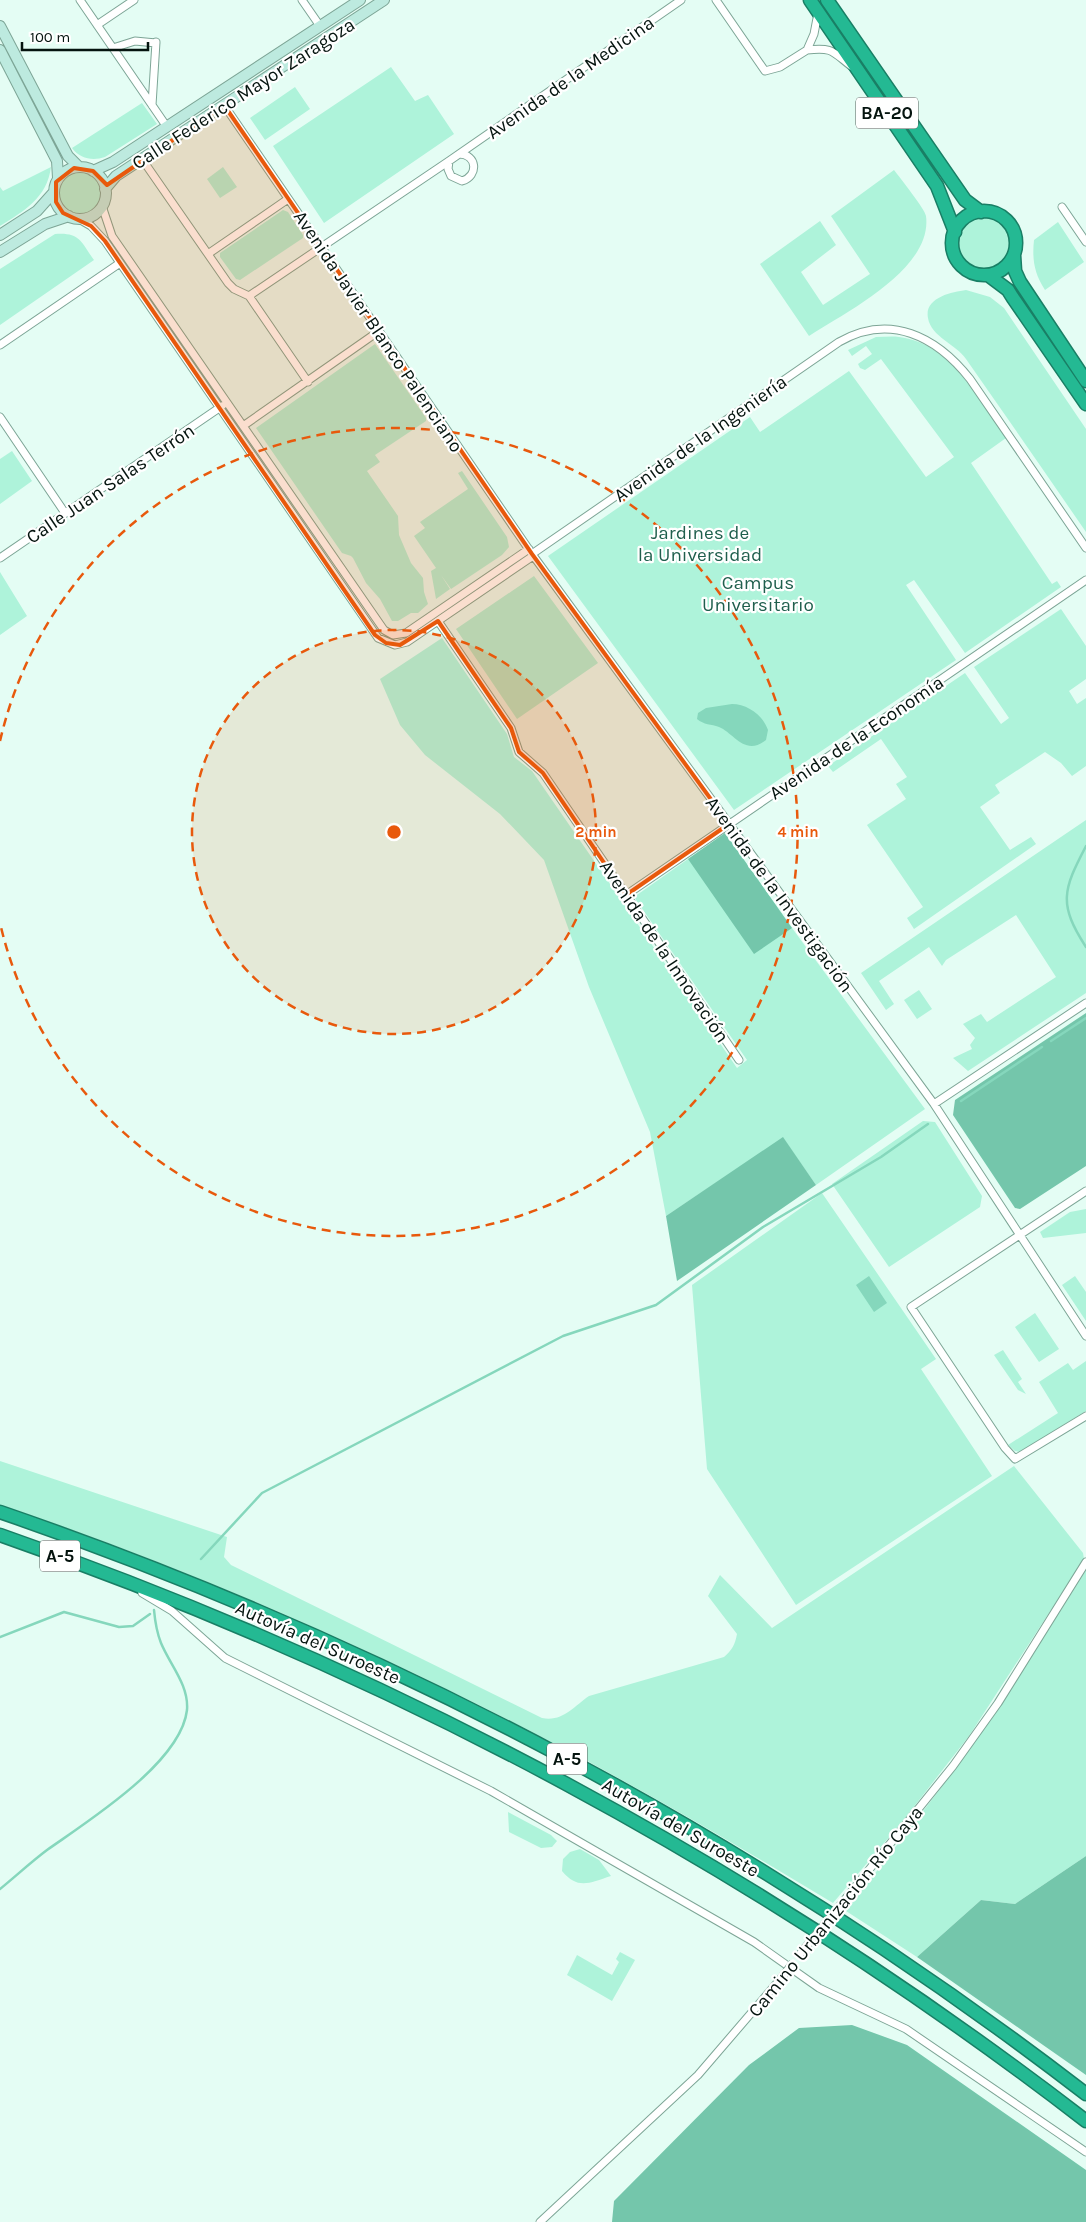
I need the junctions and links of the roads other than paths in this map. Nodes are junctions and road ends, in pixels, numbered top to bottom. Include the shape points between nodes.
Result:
1 (80, 0) edge
2 (134, 0) edge
3 (302, 0) edge
4 (360, 0) edge
5 (384, 0) edge
6 (681, 0) edge
7 (716, 0) edge
8 (810, 0) edge
9 (827, 0) edge
10 (818, 12) junction
11 (97, 25) junction
12 (0, 26) edge
13 (320, 26) junction
14 (113, 48) junction
15 (0, 50) edge
16 (807, 50) junction
17 (860, 73) junction
18 (152, 105) junction
19 (224, 105) junction
20 (167, 127) junction
21 (459, 154) junction
22 (142, 159) junction
23 (449, 161) junction
24 (79, 167) junction
25 (93, 171) junction
26 (58, 178) junction
27 (105, 189) junction
28 (54, 192) junction
29 (288, 199) junction
30 (102, 206) junction
31 (1062, 207) dead end
32 (981, 212) junction
33 (74, 218) junction
34 (955, 232) junction
35 (0, 235) edge
36 (1086, 242) edge
37 (321, 247) junction
38 (0, 252) edge
39 (208, 254) junction
40 (1014, 254) junction
41 (120, 263) junction
42 (988, 275) junction
43 (249, 296) junction
44 (379, 331) junction
45 (0, 345) edge
46 (1086, 381) edge
47 (308, 382) junction
48 (227, 402) junction
49 (1086, 404) edge
50 (219, 408) junction
51 (0, 417) edge
52 (243, 426) junction
53 (66, 513) junction
54 (1086, 548) edge
55 (531, 553) junction
56 (0, 558) edge
57 (1086, 580) edge
58 (438, 621) junction
59 (729, 824) junction
60 (626, 895) junction
61 (1086, 1003) edge
62 (739, 1060) dead end
63 (934, 1104) junction
64 (1086, 1191) edge
65 (1020, 1235) junction
66 (1086, 1336) edge
67 (1086, 1416) edge
68 (0, 1512) edge
69 (0, 1534) edge
70 (1086, 1562) edge
71 (119, 1578) junction
72 (1086, 2094) edge
73 (1086, 2121) edge
74 (1086, 2152) edge
75 (540, 2222) edge

1 - 11 street
2 - 11 street
3 - 13 street
4 - 13 main road, Calle Federico Mayor Zaragoza
5 - 19 main road, Calle Federico Mayor Zaragoza
6 - 21 street, Avenida de la Medicina
7 - 16 street via 765,71 780,67
8 - 10 highway, BA-20
9 - 32 highway, BA-20 via 964,200
10 - 16 street
10 - 17 highway, BA-20
11 - 14 street
12 - 24 main road via 68,156
13 - 20 main road, Calle Federico Mayor Zaragoza
14 - 18 street
14 - 18 street via 135,41 156,42
15 - 26 main road via 57,161
16 - 17 street via 831,50
17 - 34 highway, BA-20 via 936,186
18 - 20 street
19 - 22 main road, Calle Federico Mayor Zaragoza
19 - 29 street, Avenida Javier Blanco Palenciano
20 - 25 main road, Calle Federico Mayor Zaragoza
21 - 23 street
21 - 23 street via 473,162 474,170 470,177 458,180 451,176
22 - 27 main road, Calle Federico Mayor Zaragoza via 116,176
22 - 39 street
23 - 37 street
24 - 25 main road
24 - 26 main road via 69,169
25 - 27 main road via 101,178
26 - 28 main road
27 - 30 main road
28 - 33 main road via 59,208
28 - 35 main road via 37,211
29 - 37 street, Avenida Javier Blanco Palenciano
29 - 39 street
30 - 33 main road via 94,214
30 - 48 street via 112,236
31 - 36 street
32 - 34 highway via 964,219
32 - 40 highway, BA-20 via 1001,216 1010,225 1016,237
33 - 38 main road via 45,224
33 - 41 street via 91,226
34 - 42 highway, BA-20 via 953,246 959,263 973,273
37 - 43 street
37 - 44 street, Avenida Javier Blanco Palenciano
39 - 43 street via 228,283
40 - 42 highway via 1004,268
40 - 46 highway, BA-20 via 1015,271 1020,282
41 - 45 street
41 - 50 street
42 - 49 highway, BA-20 via 1008,290
43 - 47 street
44 - 47 street
44 - 55 street, Avenida Javier Blanco Palenciano
47 - 52 street
48 - 50 street, Calle Juan Salas Terrón
48 - 52 street
50 - 53 street, Calle Juan Salas Terrón
50 - 58 street via 375,635 386,643 400,645
51 - 53 street
52 - 55 street via 388,633 406,633
53 - 56 street, Calle Juan Salas Terrón
54 - 55 street, Avenida de la Ingeniería via 957,364 920,336 899,330 871,329 839,342
55 - 58 street
55 - 59 street, Avenida de la Investigación
57 - 59 street, Avenida de la Economía
58 - 60 street, Avenida de la Innovación via 511,728 519,752 543,773
59 - 60 street, Avenida de la Economía
59 - 63 street, Avenida de la Investigación
60 - 62 street, Avenida de la Innovación
61 - 63 street
63 - 65 street, Avenida de la Investigación
64 - 65 street
65 - 66 street, Avenida de la Investigación
65 - 67 street via 911,1308 1005,1448 1016,1459
68 - 72 highway, Autovía del Suroeste / A-5 via 130,1559 304,1631 428,1688 559,1754 754,1866 855,1930 962,2002
69 - 71 highway, Autovía del Suroeste / A-5
70 - 75 street, Camino Urbanización Río Caya, bridge via 998,1703 953,1766 783,1976 692,2081
71 - 73 highway, Autovía del Suroeste / A-5 via 236,1625 400,1698 653,1831 748,1886 841,1947 948,2019
71 - 74 street via 172,1611 225,1658 466,1778 754,1942 819,1988 906,2028

